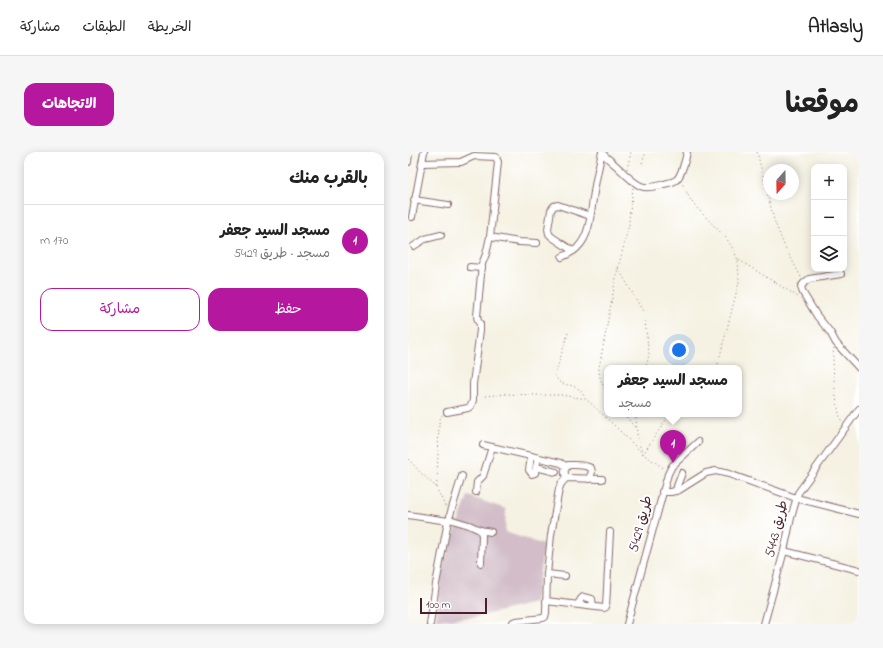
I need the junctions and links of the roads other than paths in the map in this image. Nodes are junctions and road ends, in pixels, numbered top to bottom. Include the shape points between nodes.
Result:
1 (409, 152) edge
2 (424, 152) edge
3 (602, 152) edge
4 (687, 152) edge
5 (408, 162) edge
6 (422, 163) junction
7 (414, 200) junction
8 (448, 205) dead end
9 (590, 216) junction
10 (412, 217) dead end
11 (441, 235) dead end
12 (490, 237) junction
13 (537, 243) dead end
14 (414, 246) dead end
15 (573, 251) junction
16 (562, 257) dead end
17 (470, 267) dead end
18 (482, 268) junction
19 (841, 274) dead end
20 (859, 368) edge
21 (859, 409) edge
22 (447, 412) road end
23 (698, 442) dead end
24 (483, 445) dead end
25 (492, 447) junction
26 (531, 456) junction
27 (538, 458) junction
28 (536, 467) junction
29 (567, 467) junction
30 (556, 472) dead end
31 (682, 473) dead end
32 (462, 476) dead end
33 (566, 478) junction
34 (589, 479) junction
35 (602, 479) dead end
36 (676, 491) junction
37 (476, 492) dead end
38 (662, 492) junction
39 (796, 498) junction
40 (859, 514) edge
41 (408, 515) edge
42 (449, 519) junction
43 (480, 530) junction
44 (491, 532) dead end
45 (610, 532) dead end
46 (784, 551) junction
47 (481, 563) dead end
48 (859, 570) edge
49 (547, 574) junction
50 (565, 576) dead end
51 (546, 601) junction
52 (430, 624) edge
53 (512, 624) edge
54 (627, 624) edge
55 (764, 624) edge

1 - 5 street
2 - 6 street
3 - 4 street via 634,183 642,187 655,187 680,178
3 - 9 street
6 - 7 street
6 - 12 street via 462,162 474,156 496,157 498,162
7 - 8 street
7 - 10 street
9 - 15 street via 586,236
9 - 15 street via 558,205 551,210 549,234
11 - 14 street via 425,239
12 - 13 street
12 - 18 street
15 - 16 street
17 - 18 street
18 - 22 street via 477,311 480,330 473,400 468,408
19 - 20 street via 809,279 801,287 809,304 836,343
21 - 39 street, طريق 5443
23 - 38 street, طريق 5429 via 672,466
24 - 25 street
25 - 26 street
25 - 37 street via 483,476 477,482
26 - 27 street
26 - 28 street via 529,470 532,474 535,473
27 - 28 street
27 - 29 street via 561,463
28 - 30 street
29 - 33 street via 564,471
29 - 34 street via 568,465 590,468 592,472
31 - 36 street
32 - 42 street
33 - 34 street
33 - 49 street via 556,499
34 - 35 street
36 - 38 street
36 - 39 street via 706,473 716,471
38 - 54 street, طريق 5429
39 - 40 street
39 - 46 street, طريق 5443
41 - 42 street
42 - 43 street
42 - 52 street
43 - 44 street
43 - 47 street
45 - 51 street via 604,608
46 - 48 street
46 - 55 street, طريق 5443
49 - 50 street
49 - 51 street
51 - 53 street via 546,617 516,621

